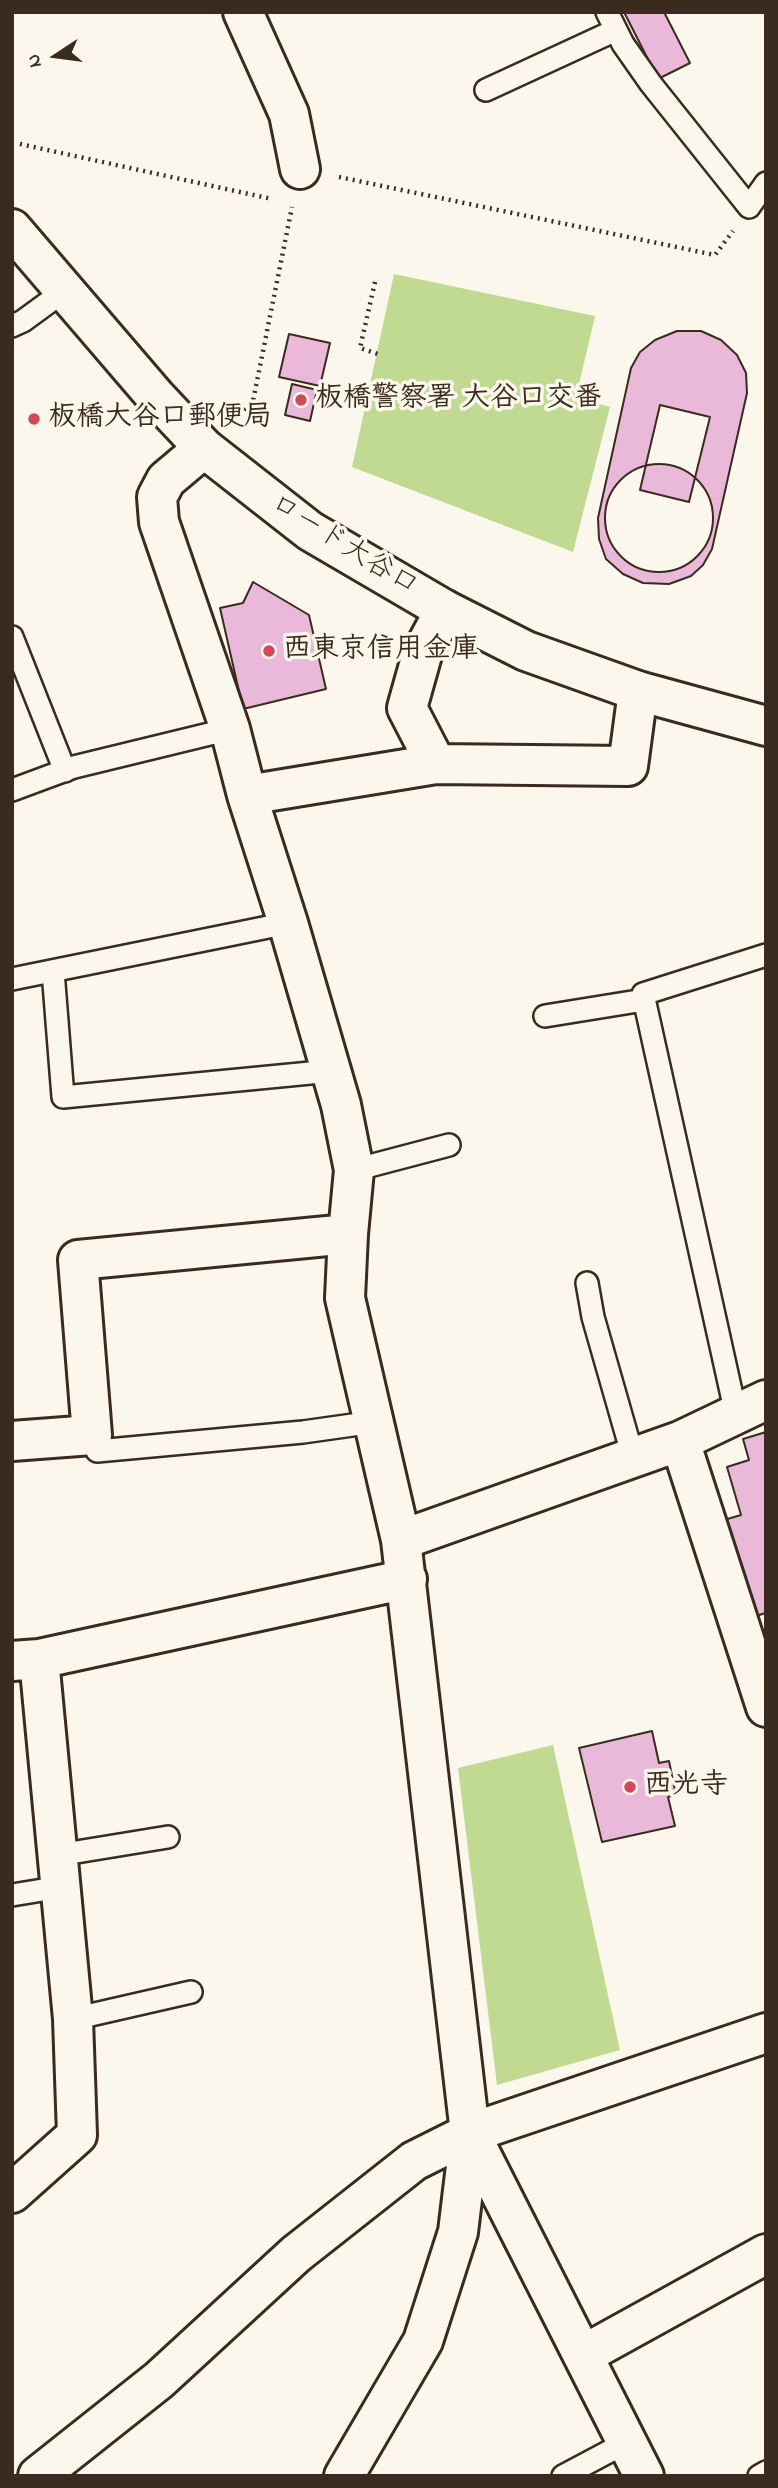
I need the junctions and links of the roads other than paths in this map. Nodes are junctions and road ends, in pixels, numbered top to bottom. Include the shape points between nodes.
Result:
1 (243, 12) edge
2 (612, 21) edge
3 (486, 90) dead end
4 (766, 183) edge
5 (297, 186) road end
6 (12, 229) edge
7 (64, 291) junction
8 (12, 326) edge
9 (204, 448) junction
10 (445, 610) junction
11 (12, 637) edge
12 (638, 691) junction
13 (766, 726) edge
14 (230, 729) junction
15 (436, 764) junction
16 (65, 771) junction
17 (12, 790) edge
18 (247, 795) junction
19 (288, 923) junction
20 (766, 955) edge
21 (53, 971) junction
22 (12, 979) edge
23 (644, 1000) junction
24 (545, 1016) dead end
25 (331, 1071) junction
26 (449, 1145) dead end
27 (355, 1170) junction
28 (348, 1234) junction
29 (587, 1283) dead end
30 (751, 1407) edge
31 (374, 1422) junction
32 (92, 1435) junction
33 (12, 1440) edge
34 (680, 1441) junction
35 (633, 1457) junction
36 (401, 1540) junction
37 (407, 1579) junction
38 (26, 1660) edge
39 (766, 1707) edge
40 (168, 1837) dead end
41 (60, 1871) junction
42 (12, 1895) edge
43 (191, 1992) dead end
44 (73, 2019) junction
45 (766, 2033) edge
46 (470, 2133) junction
47 (12, 2193) edge
48 (766, 2254) edge
49 (583, 2355) junction
50 (627, 2442) junction
51 (766, 2472) edge
52 (38, 2476) edge
53 (344, 2476) edge
54 (563, 2476) edge
55 (644, 2476) edge
56 (760, 2476) edge

1 - 5 street via 289,114
2 - 3 lane
2 - 4 lane via 651,84 749,207
6 - 7 street, ロード大谷口
7 - 8 lane
7 - 9 street, ロード大谷口
9 - 10 street, ロード大谷口 via 310,531
9 - 14 street via 166,480 157,497 159,522
10 - 12 street, ロード大谷口 via 526,651
10 - 15 street via 423,651 407,708
11 - 16 lane
12 - 13 street, ロード大谷口
12 - 15 street via 628,766
14 - 16 lane
14 - 18 street
15 - 18 street
16 - 17 lane
18 - 19 street
19 - 21 lane
19 - 25 street
20 - 23 lane via 643,994
21 - 22 lane
21 - 25 lane via 63,1097
23 - 24 lane
23 - 30 lane
25 - 27 street
26 - 27 lane
27 - 28 street
28 - 31 street via 345,1298
28 - 32 street via 78,1260
29 - 35 lane
30 - 34 street
31 - 32 lane via 96,1451
31 - 36 street
32 - 33 street
34 - 35 street
34 - 39 street
35 - 36 street
36 - 37 street
37 - 38 street
37 - 46 street
38 - 41 street
40 - 41 lane
41 - 42 lane
41 - 44 street
43 - 44 lane
44 - 47 street via 77,2135
45 - 46 street
46 - 49 street
46 - 52 street via 414,2161 296,2254 159,2380
46 - 53 street via 458,2232 423,2341
48 - 49 street
49 - 50 street
50 - 54 lane
50 - 55 street
51 - 56 lane

